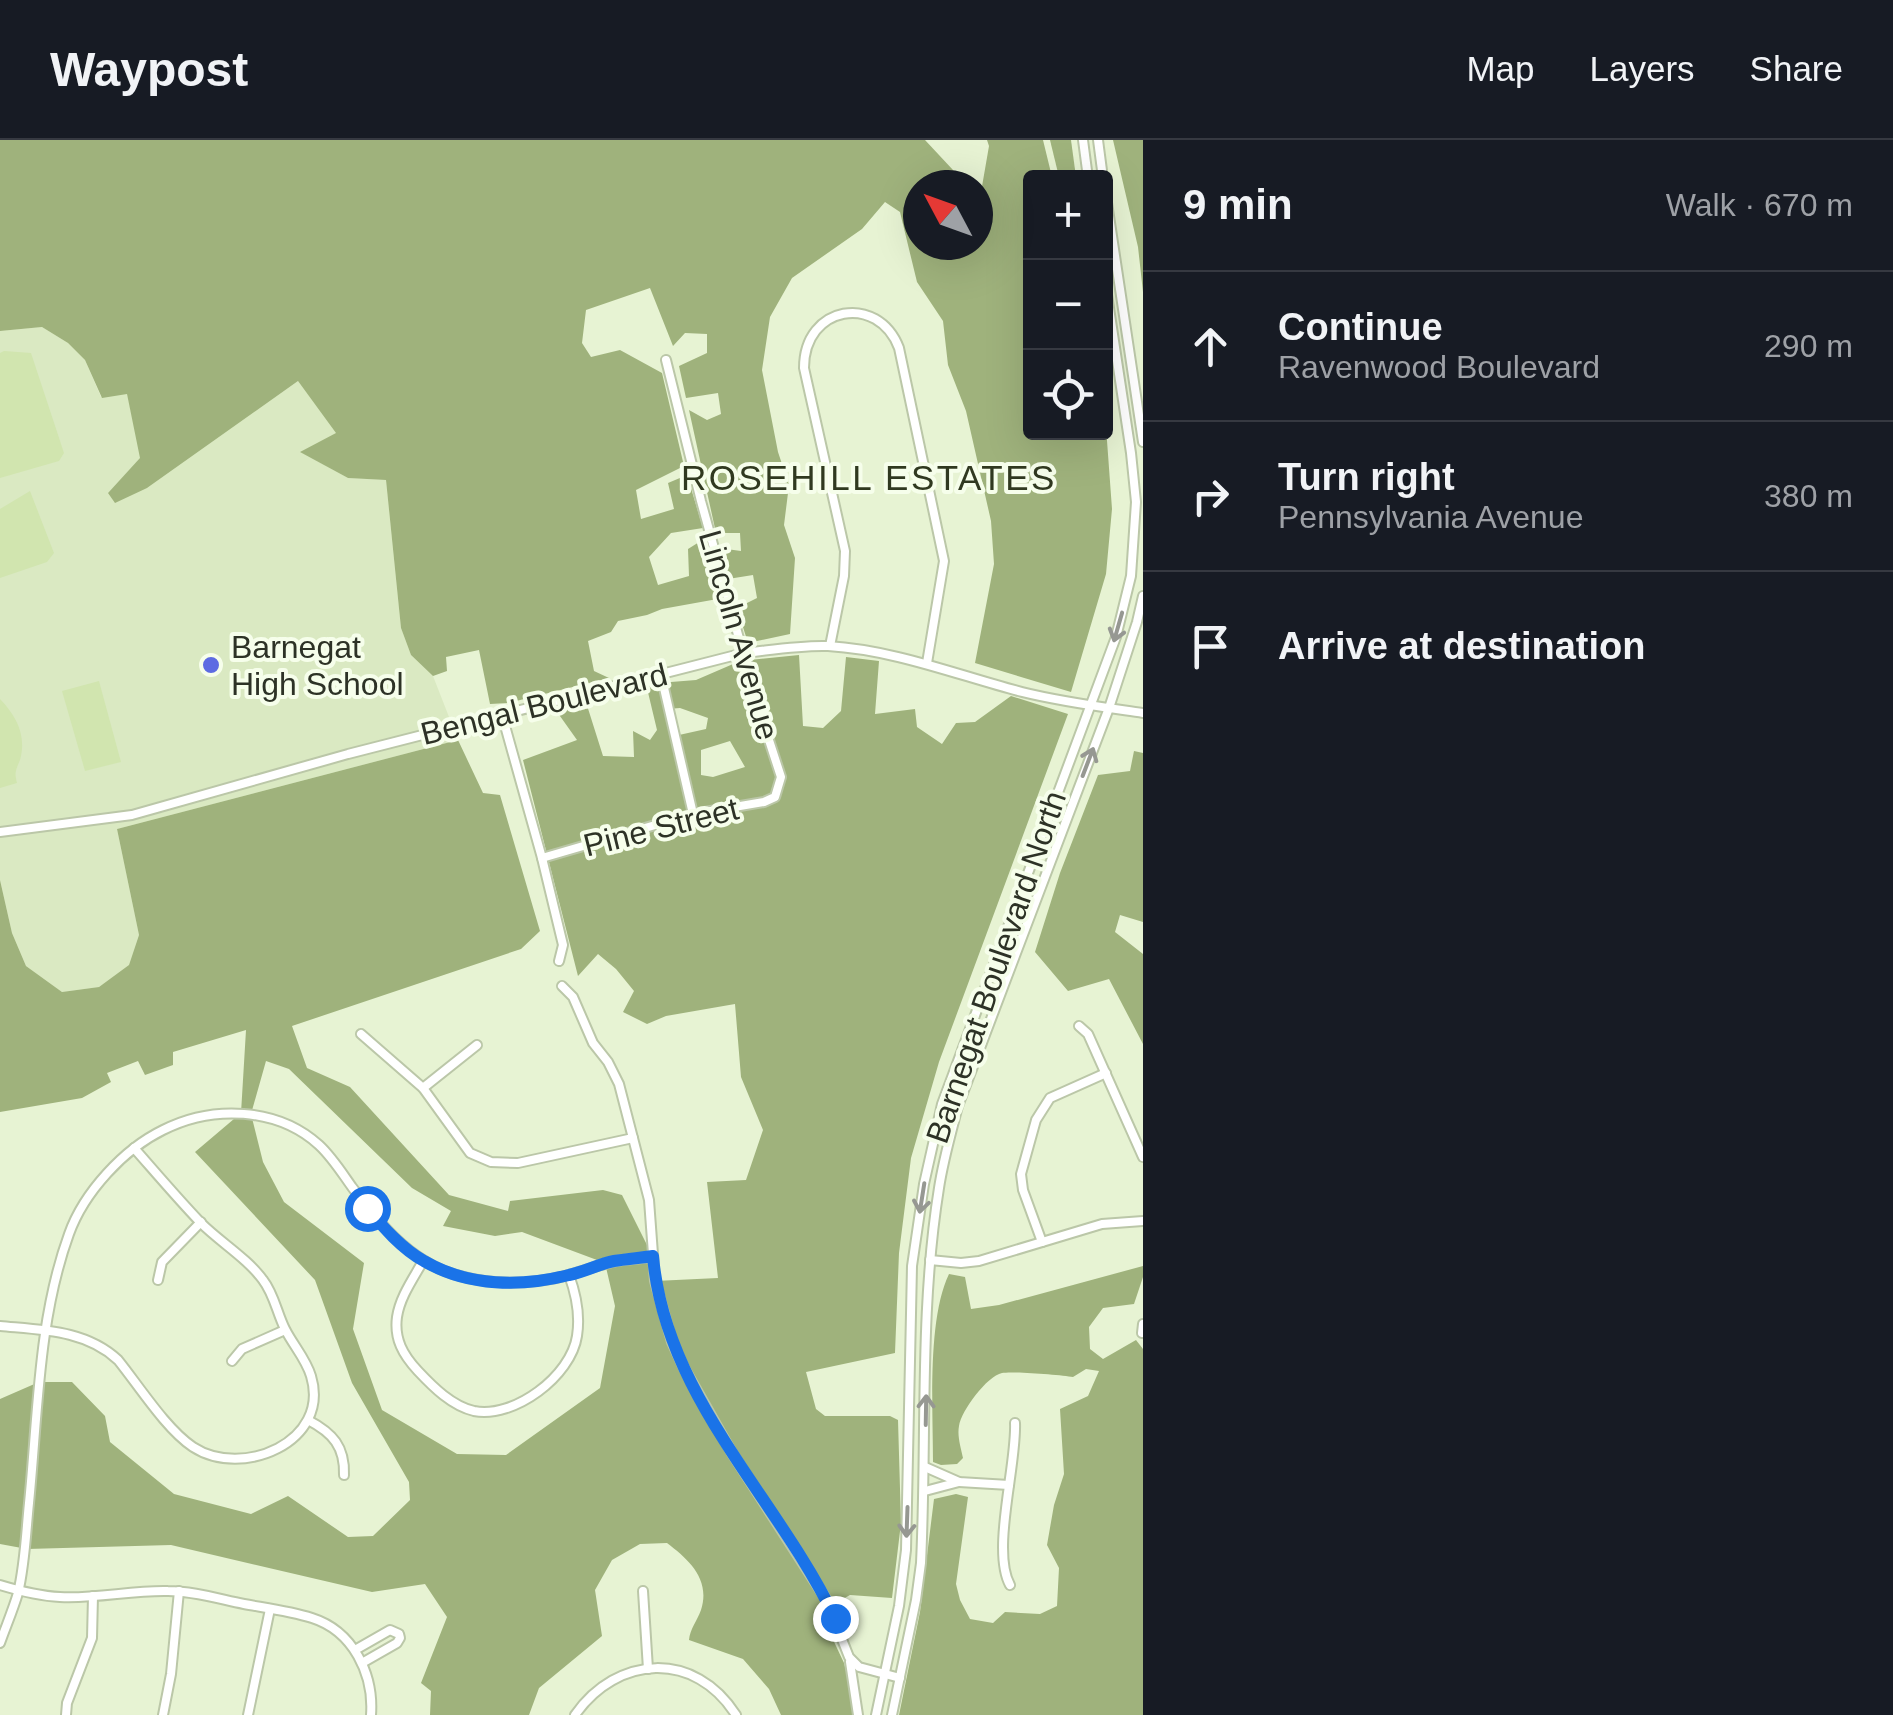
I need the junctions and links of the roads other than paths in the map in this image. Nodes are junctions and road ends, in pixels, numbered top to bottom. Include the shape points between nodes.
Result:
1 (1082, 140) edge
2 (1098, 140) edge
3 (1087, 170) edge
4 (1102, 170) edge
5 (1113, 243) edge
6 (1113, 334) edge
7 (666, 360) dead end
8 (1143, 442) edge
9 (1143, 596) edge
10 (830, 646) junction
11 (744, 653) junction
12 (927, 663) junction
13 (661, 675) junction
14 (1089, 706) junction
15 (1108, 708) junction
16 (1143, 713) edge
17 (502, 715) junction
18 (778, 793) joint
19 (693, 814) junction
20 (0, 832) edge
21 (542, 858) junction
22 (559, 961) dead end
23 (562, 986) dead end
24 (1079, 1026) dead end
25 (361, 1034) dead end
26 (477, 1045) dead end
27 (1106, 1073) junction
28 (423, 1088) junction
29 (633, 1138) junction
30 (134, 1148) junction
31 (1142, 1154) edge
32 (1143, 1220) edge
33 (200, 1222) junction
34 (1042, 1242) junction
35 (653, 1256) junction
36 (930, 1260) junction
37 (423, 1261) junction
38 (570, 1275) junction
39 (158, 1280) dead end
40 (1143, 1324) edge
41 (0, 1326) edge
42 (285, 1330) junction
43 (46, 1331) junction
44 (1142, 1333) edge
45 (232, 1362) dead end
46 (308, 1420) junction
47 (1015, 1422) dead end
48 (925, 1466) junction
49 (344, 1475) dead end
50 (959, 1482) junction
51 (1009, 1485) junction
52 (924, 1491) junction
53 (0, 1585) edge
54 (1010, 1585) dead end
55 (18, 1591) junction
56 (643, 1591) dead end
57 (179, 1592) junction
58 (93, 1596) junction
59 (270, 1609) junction
60 (0, 1643) edge
61 (355, 1650) junction
62 (849, 1658) junction
63 (362, 1663) junction
64 (648, 1669) junction
65 (884, 1674) junction
66 (900, 1678) junction
67 (66, 1715) edge
68 (164, 1715) edge
69 (248, 1715) edge
70 (371, 1715) edge
71 (575, 1715) edge
72 (736, 1715) edge
73 (858, 1715) edge
74 (876, 1715) edge
75 (892, 1715) edge

1 - 3 street
2 - 4 street
5 - 8 street
6 -> 14 street, Barnegat Boulevard North via 1136,502 1134,556 1116,637
7 - 11 street, Lincoln Avenue
9 - 15 street, Barnegat Boulevard North
10 - 11 street, Bengal Boulevard
10 - 12 street, Bengal Boulevard
10 - 12 street via 845,551 804,353 823,322 848,313 879,322 899,348 944,561
11 - 13 street, Bengal Boulevard
11 - 18 street, Lincoln Avenue via 781,777
12 - 14 street, Bengal Boulevard
13 - 17 street, Bengal Boulevard
13 - 19 street
14 - 15 street, Bengal Boulevard
14 -> 65 street, Barnegat Boulevard North via 942,1104 924,1184 912,1266 906,1550
15 - 16 street, Bengal Boulevard
36 -> 15 street, Barnegat Boulevard North via 958,1106
17 - 20 street, Bengal Boulevard via 132,814
17 - 21 street
18 - 19 street, Pine Street via 764,802
19 - 21 street, Pine Street
21 - 22 street via 563,945
23 - 29 street via 619,1084
24 - 27 street
25 - 28 street
26 - 28 street
27 - 31 street
27 - 34 street via 1050,1098 1036,1120 1022,1174
28 - 29 street via 470,1153 491,1162 518,1163
29 - 35 street via 649,1200
30 - 33 street
30 - 37 street via 170,1126 210,1114 244,1113 283,1123 318,1144 383,1226
30 - 43 street via 77,1215
32 - 34 street
33 - 39 street via 162,1262
33 - 42 street via 262,1279
34 - 36 street via 979,1261
35 - 38 street
35 - 62 street via 684,1368 826,1599
48 -> 36 street, Barnegat Boulevard North
37 - 38 street via 491,1282
37 - 38 street via 398,1313 400,1345 436,1389 456,1403 490,1412 530,1398 568,1358 577,1338
40 - 44 street
41 - 43 street
42 - 45 street via 242,1349
42 - 46 street via 311,1377
43 - 46 street via 106,1349 180,1436 214,1457 264,1456
43 - 55 street
46 - 49 street via 341,1449
47 - 51 street
48 - 50 street
48 - 52 street, Barnegat Boulevard North
50 - 51 street
50 - 52 street
51 - 54 street via 1003,1566
52 - 66 street, Barnegat Boulevard North via 921,1563
53 - 55 street
55 - 58 street
55 - 60 street
56 - 64 street
57 - 58 street
57 - 59 street
57 - 68 street
58 - 67 street via 92,1638
59 - 61 street via 325,1624
59 - 69 street
61 - 63 street
61 - 63 street via 390,1630 399,1634 396,1643
62 - 65 street
62 - 73 street
63 - 70 street
64 - 71 street via 605,1683
64 - 72 street via 697,1678
65 - 66 street
65 - 74 street, Barnegat Boulevard North
66 - 75 street, Barnegat Boulevard North

